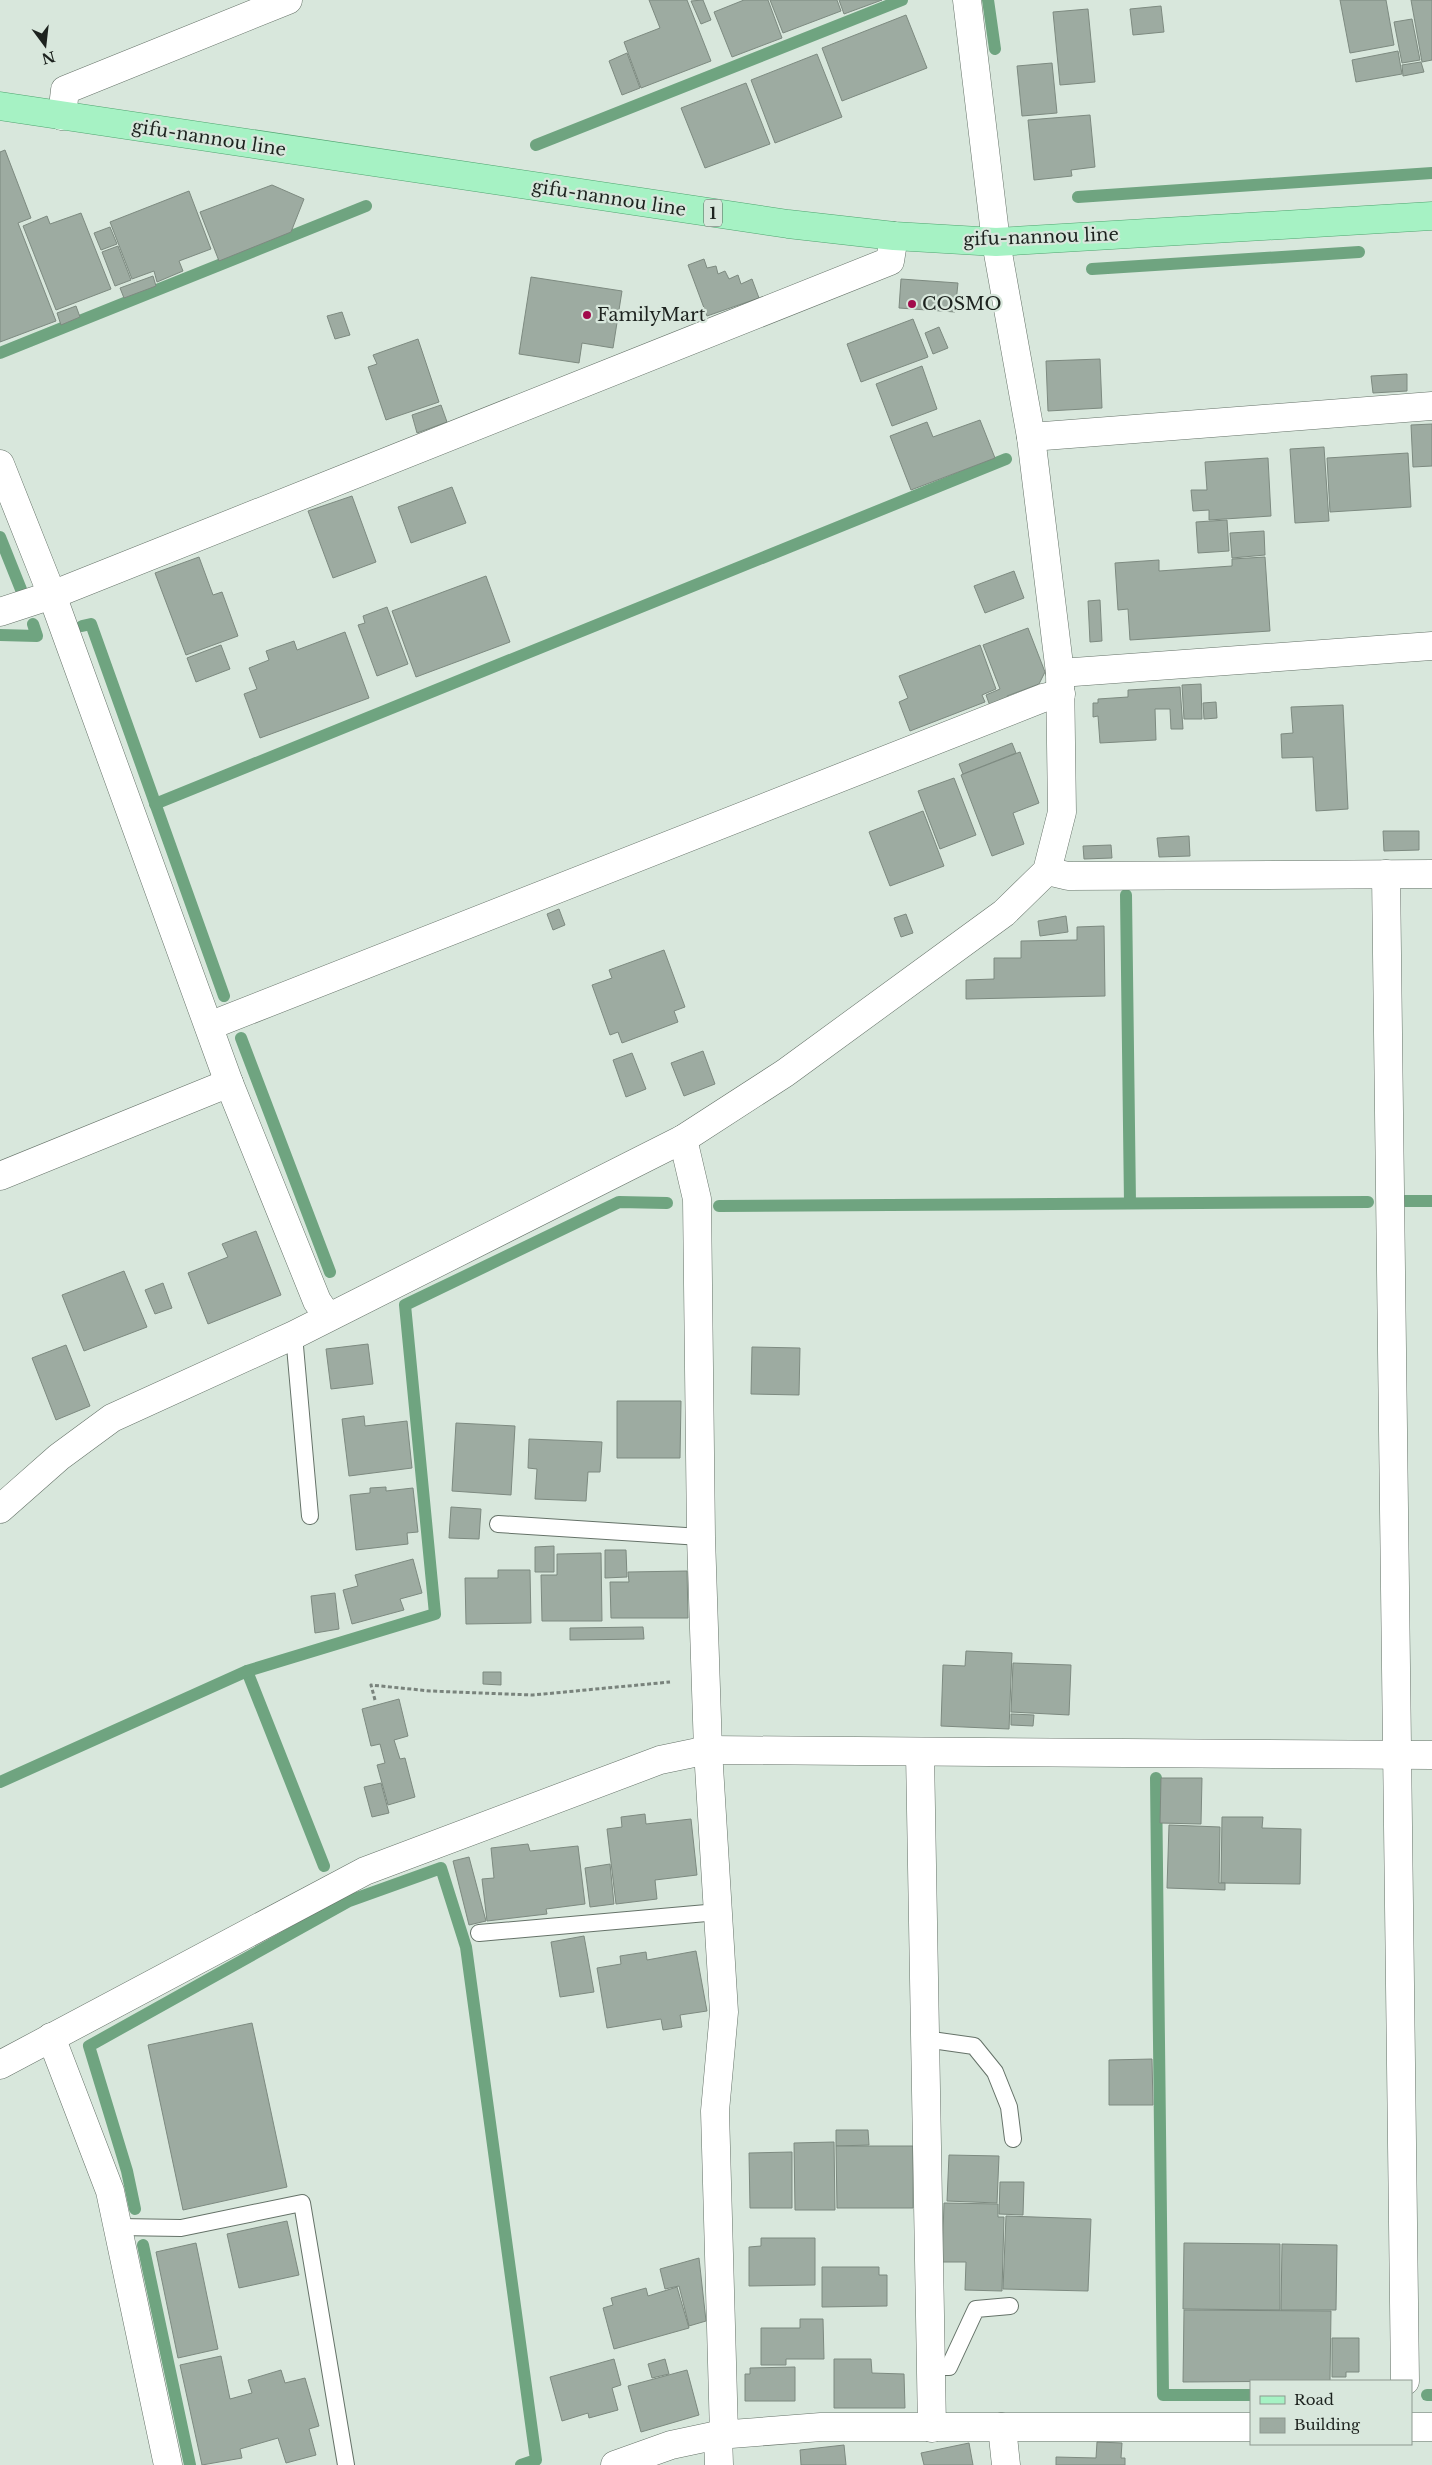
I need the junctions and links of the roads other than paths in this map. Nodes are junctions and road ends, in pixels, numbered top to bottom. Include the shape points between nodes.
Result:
1 (288, 0) edge
2 (967, 0) edge
3 (0, 106) edge
4 (62, 116) junction
5 (1432, 216) edge
6 (894, 236) junction
7 (996, 242) junction
8 (1432, 406) edge
9 (1031, 437) junction
10 (0, 464) edge
11 (52, 595) junction
12 (0, 612) edge
13 (1432, 646) edge
14 (1060, 683) junction
15 (1047, 871) junction
16 (1386, 874) junction
17 (1432, 874) edge
18 (209, 1026) junction
19 (229, 1083) junction
20 (683, 1139) junction
21 (0, 1176) edge
22 (328, 1318) junction
23 (294, 1335) junction
24 (0, 1509) edge
25 (310, 1516) dead end
26 (498, 1524) dead end
27 (701, 1537) junction
28 (708, 1750) junction
29 (920, 1752) junction
30 (1397, 1754) junction
31 (1432, 1755) edge
32 (718, 1912) junction
33 (479, 1933) dead end
34 (51, 2037) junction
35 (925, 2039) junction
36 (0, 2064) edge
37 (1013, 2139) dead end
38 (118, 2227) junction
39 (1010, 2306) dead end
40 (931, 2367) junction
41 (1405, 2380) edge
42 (1002, 2427) junction
43 (1250, 2427) edge
44 (1412, 2427) edge
45 (1432, 2427) edge
46 (932, 2428) junction
47 (721, 2435) junction
48 (168, 2465) edge
49 (346, 2465) edge
50 (615, 2465) edge
51 (719, 2465) edge
52 (1006, 2465) edge

1 - 4 street via 65,90
2 - 7 street
3 - 4 main road, gifu-nannou line / 1
4 - 6 main road, gifu-nannou line / 1 via 788,224
5 - 7 main road, gifu-nannou line / 1
6 - 7 main road, gifu-nannou line / 1
6 - 11 street via 890,261
7 - 9 street
8 - 9 street
9 - 14 street
10 - 11 street
11 - 12 street
11 - 18 street
13 - 14 street
14 - 15 street via 1062,812
14 - 18 street via 1043,698
15 - 16 street via 1068,876
15 - 20 street via 1004,913 785,1073
16 - 17 street
16 - 30 street
18 - 19 street
19 - 21 street
19 - 22 street via 317,1301
20 - 22 street
20 - 27 street via 697,1199
22 - 23 street
23 - 24 street via 112,1418 59,1457
23 - 25 lane
26 - 27 lane
27 - 28 street
28 - 29 street
28 - 32 street
28 - 34 street via 660,1760 364,1871
29 - 30 street
29 - 35 street
30 - 31 street
30 - 41 street
32 - 33 lane
32 - 47 street via 724,2012 715,2111
34 - 36 street
34 - 38 street via 110,2191
35 - 37 lane via 974,2046 995,2072 1008,2107
35 - 40 street
38 - 48 street
38 - 49 lane via 181,2228 302,2203
39 - 40 lane via 976,2308 949,2367
40 - 46 street
42 - 43 street
42 - 46 street
42 - 52 street
44 - 45 street
46 - 47 street via 821,2427
47 - 50 street via 671,2445
47 - 51 street

